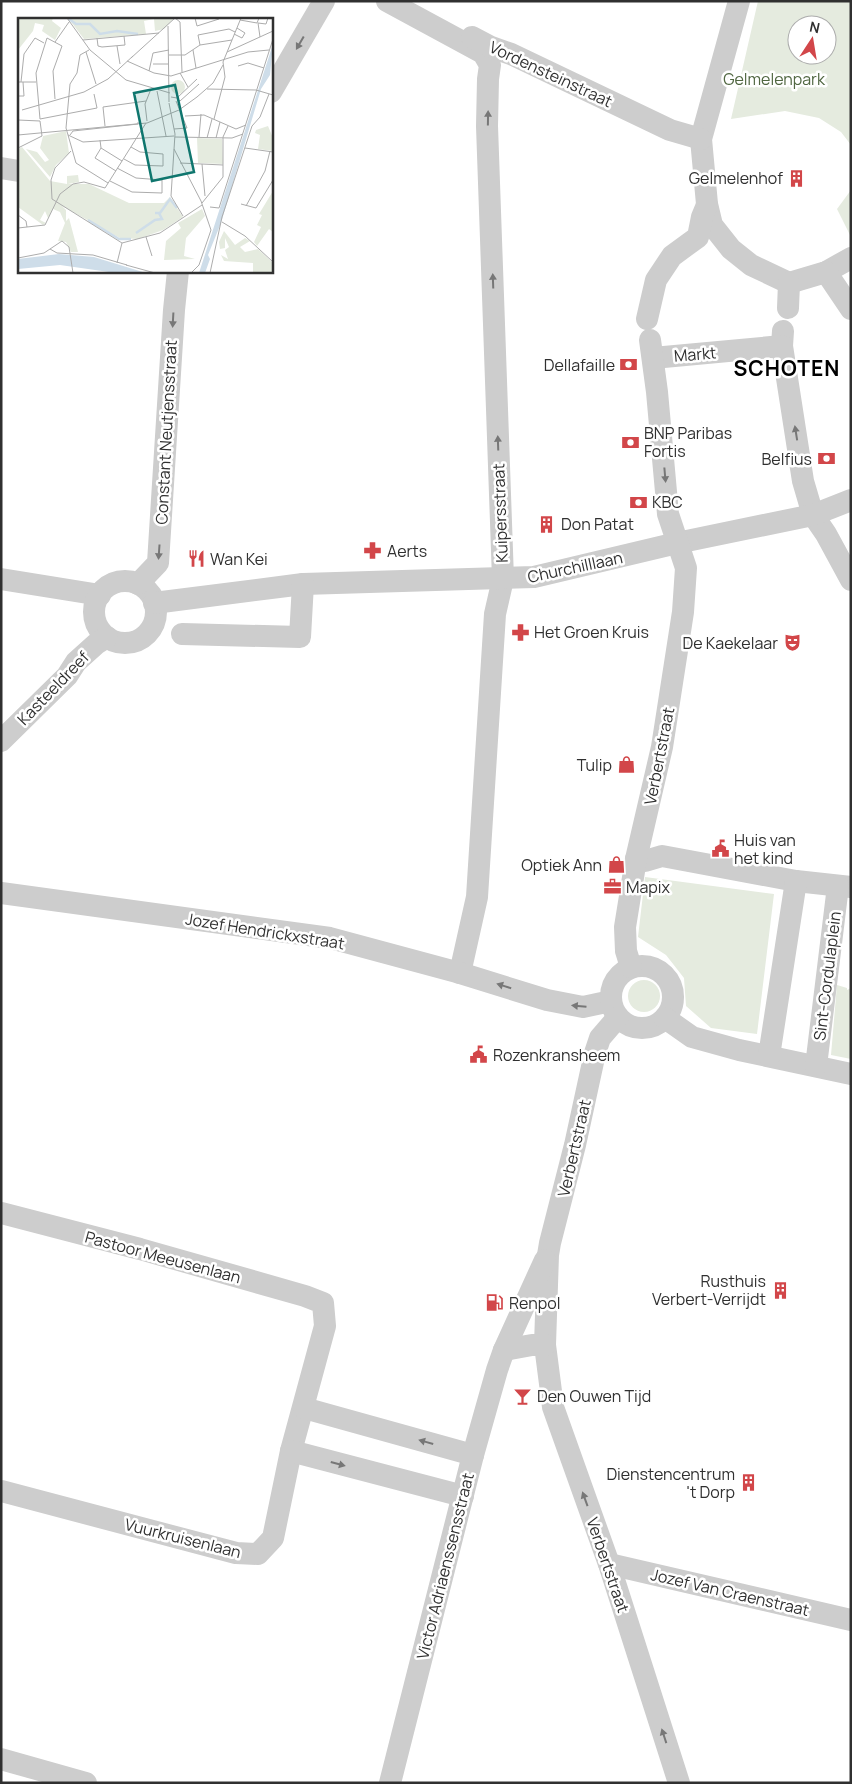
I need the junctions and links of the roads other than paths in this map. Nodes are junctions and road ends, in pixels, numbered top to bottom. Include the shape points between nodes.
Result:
1 (324, 1) edge
2 (387, 1) edge
3 (404, 1) edge
4 (739, 1) edge
5 (483, 53) joint
6 (272, 90) edge
7 (701, 139) junction
8 (1, 168) edge
9 (18, 171) edge
10 (707, 204) junction
11 (851, 258) edge
12 (178, 272) edge
13 (826, 272) junction
14 (789, 282) junction
15 (788, 308) dead end
16 (851, 309) edge
17 (650, 339) junction
18 (851, 500) edge
19 (814, 515) junction
20 (677, 543) junction
21 (1, 578) edge
22 (503, 579) junction
23 (851, 580) edge
24 (138, 584) junction
25 (303, 584) junction
26 (100, 595) junction
27 (154, 603) junction
28 (182, 634) dead end
29 (107, 637) junction
30 (1, 741) edge
31 (636, 859) junction
32 (796, 880) junction
33 (844, 887) edge
34 (1, 892) edge
35 (632, 968) junction
36 (460, 973) junction
37 (614, 1009) junction
38 (665, 1018) junction
39 (770, 1056) junction
40 (816, 1066) junction
41 (851, 1074) edge
42 (1, 1214) edge
43 (548, 1255) junction
44 (323, 1303) joint
45 (545, 1345) junction
46 (504, 1350) junction
47 (304, 1408) junction
48 (291, 1451) junction
49 (473, 1455) junction
50 (1, 1491) edge
51 (463, 1496) junction
52 (609, 1564) junction
53 (851, 1620) edge
54 (1, 1759) edge
55 (86, 1783) edge
56 (390, 1783) edge
57 (678, 1783) edge

1 -> 6 street
2 - 5 street, Vordensteinstraat
3 - 7 street, Vordensteinstraat via 491,47 670,130
4 - 7 street
22 -> 5 street, Kuipersstraat via 488,126 490,65
7 - 10 street
8 - 9 street
10 - 14 street via 712,225 731,248 751,265
10 - 17 street via 698,237 672,256 656,280
11 - 13 street
12 -> 24 street, Constant Neutjensstraat via 158,563
13 - 14 street
13 - 16 street
14 - 15 street
19 -> 17 street, Markt via 803,481 783,338
17 -> 20 street, Markt via 668,514
18 - 19 street, Churchilllaan
19 - 20 street, Churchilllaan
19 - 23 street, Markt
20 - 22 street, Churchilllaan via 534,577
20 - 31 street, Verbertstraat via 686,568 683,612 662,747
21 - 26 street
22 - 25 street, Churchilllaan
22 - 36 street, Kuipersstraat via 495,614 477,897
24 - 26 street via 110,585
24 - 27 street via 150,594
25 - 27 street, Churchilllaan
25 - 28 street via 300,637
26 - 29 street via 94,613 96,622
27 - 29 street via 156,614 148,634 128,643
29 - 30 street, Kasteeldreef via 76,662 67,676
31 - 32 street, Sint-Cordulaplein via 645,861 662,856
31 - 35 street, Verbertstraat via 625,927 626,951
32 - 33 street, Sint-Cordulaplein
32 - 39 street
33 - 40 street, Sint-Cordulaplein
34 - 36 street, Jozef Hendrickxstraat via 330,938
35 - 37 street, Verbertstraat via 615,980 611,990
35 - 38 street via 652,967 668,980 673,1000
37 -> 36 street, Jozef Hendrickxstraat via 547,1000
37 - 38 street via 626,1024 636,1028 652,1026
37 - 43 street, Verbertstraat via 595,1053
38 - 39 street via 692,1037
39 - 40 street
40 - 41 street
42 - 44 street, Pastoor Meeusenlaan via 149,1252
43 - 45 street, Verbertstraat
43 - 46 street, Verbertstraat
44 - 47 street, Vuurkruisenlaan via 325,1326
45 - 46 street via 532,1344
52 -> 45 street, Verbertstraat via 553,1407
46 - 49 street, Victor Adriaenssensstraat
47 - 48 street, Vuurkruisenlaan
49 -> 47 street
48 - 50 street, Vuurkruisenlaan via 272,1538 258,1554 236,1554
48 -> 51 street
49 - 51 street, Victor Adriaenssensstraat
51 - 56 street, Victor Adriaenssensstraat
52 - 53 street, Jozef Van Craenstraat
57 -> 52 street, Verbertstraat
54 - 55 street

